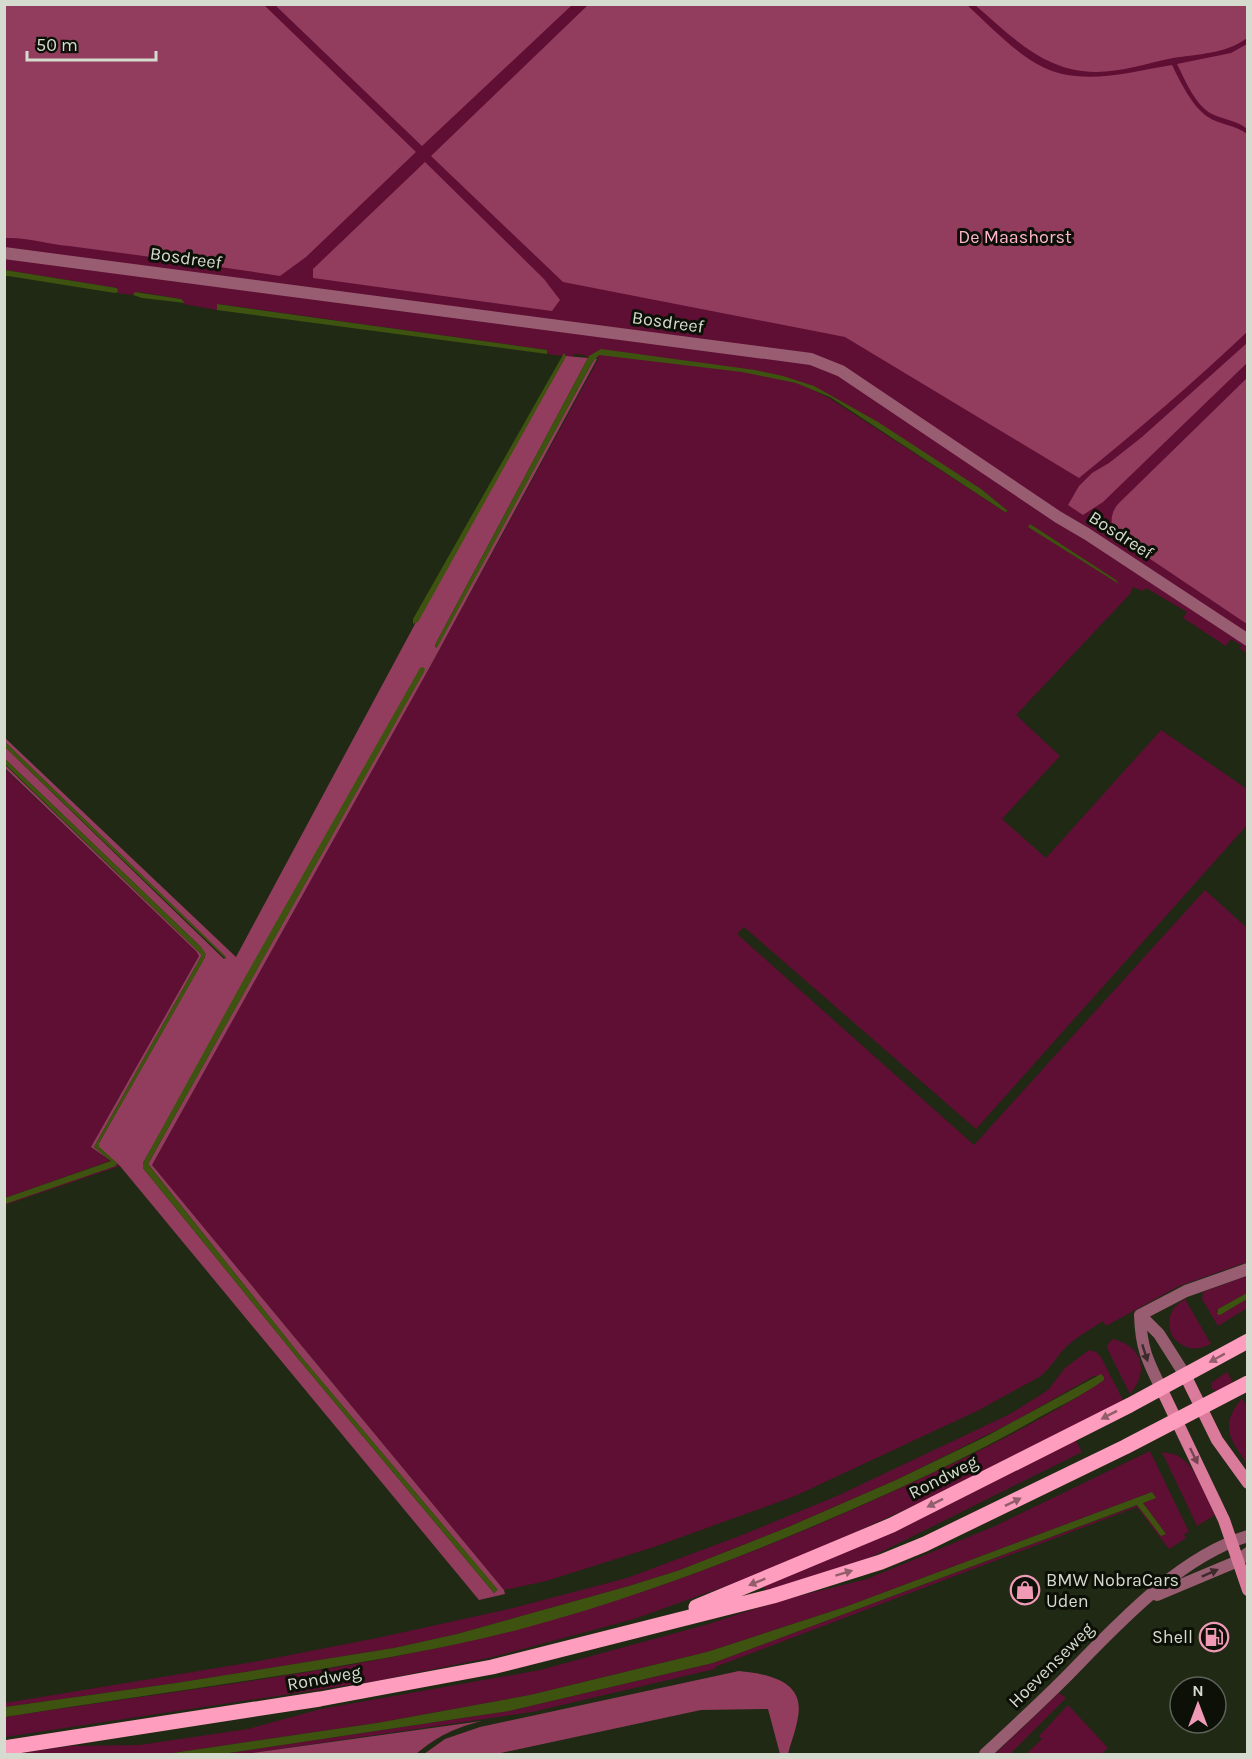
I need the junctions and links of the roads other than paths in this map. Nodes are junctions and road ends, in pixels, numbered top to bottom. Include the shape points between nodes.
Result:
1 (4, 253) edge
2 (1248, 640) edge
3 (1248, 1269) edge
4 (1140, 1316) junction
5 (1248, 1341) edge
6 (1185, 1375) junction
7 (1248, 1383) edge
8 (1161, 1388) junction
9 (1201, 1407) junction
10 (1176, 1420) junction
11 (1248, 1483) edge
12 (1248, 1536) edge
13 (1232, 1541) junction
14 (1243, 1557) edge
15 (1248, 1590) edge
16 (1143, 1602) junction
17 (646, 1627) junction
18 (4, 1748) edge
19 (986, 1755) edge

1 - 2 street, Bosdreef via 811,360 841,371
3 - 4 street via 1186,1291
4 - 6 street via 1159,1334
4 -> 8 street via 1141,1340
5 -> 6 main road, Rondweg
6 - 8 main road, Rondweg
6 - 9 main road
7 - 9 main road, Rondweg
8 - 10 main road
8 -> 17 main road, Rondweg via 892,1525
9 - 10 main road, Rondweg
9 - 11 main road via 1217,1440
10 -> 13 main road
17 -> 10 main road, Rondweg via 773,1596 881,1562 960,1528
12 - 13 street, Hoevenseweg
13 - 14 main road
13 - 16 street, Hoevenseweg via 1171,1577
14 - 15 main road
16 -> 14 street, Hoevenseweg
16 - 19 street, Hoevenseweg
17 - 18 main road, Rondweg via 492,1667 332,1697

